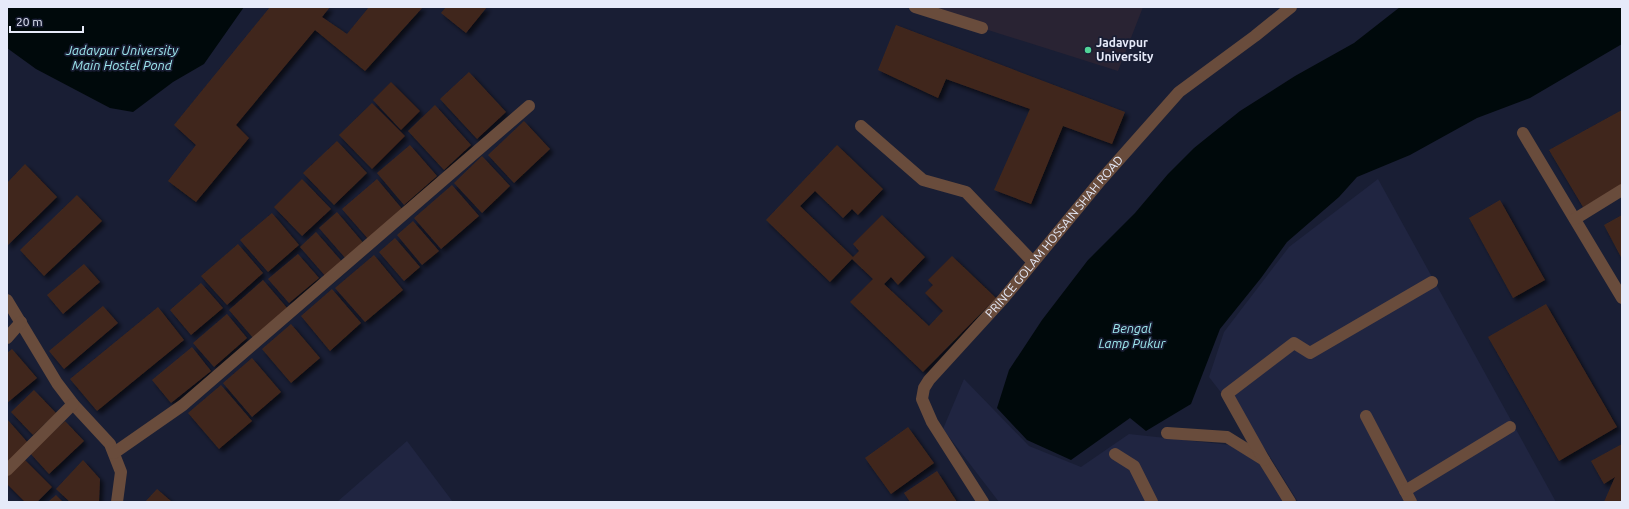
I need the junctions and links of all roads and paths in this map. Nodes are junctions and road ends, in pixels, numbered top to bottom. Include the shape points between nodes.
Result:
1 (915, 7) edge
2 (1291, 7) edge
3 (982, 28) dead end
4 (529, 106) dead end
5 (861, 126) dead end
6 (1523, 133) dead end
7 (1622, 190) edge
8 (1574, 219) junction
9 (1032, 261) junction
10 (1432, 282) dead end
11 (1622, 298) edge
12 (7, 300) edge
13 (21, 322) junction
14 (7, 338) edge
15 (73, 404) junction
16 (1366, 416) dead end
17 (1510, 427) dead end
18 (1167, 433) dead end
19 (114, 453) junction
20 (1115, 454) dead end
21 (1264, 460) junction
22 (7, 470) edge
23 (1405, 491) junction
24 (117, 502) edge
25 (983, 502) edge
26 (1152, 502) edge
27 (1290, 502) edge
28 (1411, 502) edge

1 - 3 street
2 - 9 street, PRINCE GOLAM HOSSAIN SHAH ROAD via 1179,92
4 - 19 street via 183,405
5 - 9 street via 924,180 966,192
6 - 8 street
7 - 8 street
8 - 11 street
9 - 25 street, PRINCE GOLAM HOSSAIN SHAH ROAD via 1003,299 924,388 922,399 932,422
10 - 21 street via 1310,353 1294,343 1227,394
12 - 13 street
13 - 14 street
13 - 15 street via 57,383
15 - 19 street via 110,444
15 - 22 street
16 - 23 street
17 - 23 street
18 - 21 street via 1227,437
19 - 24 street via 120,472
20 - 26 street via 1134,466
21 - 27 street
23 - 28 street

